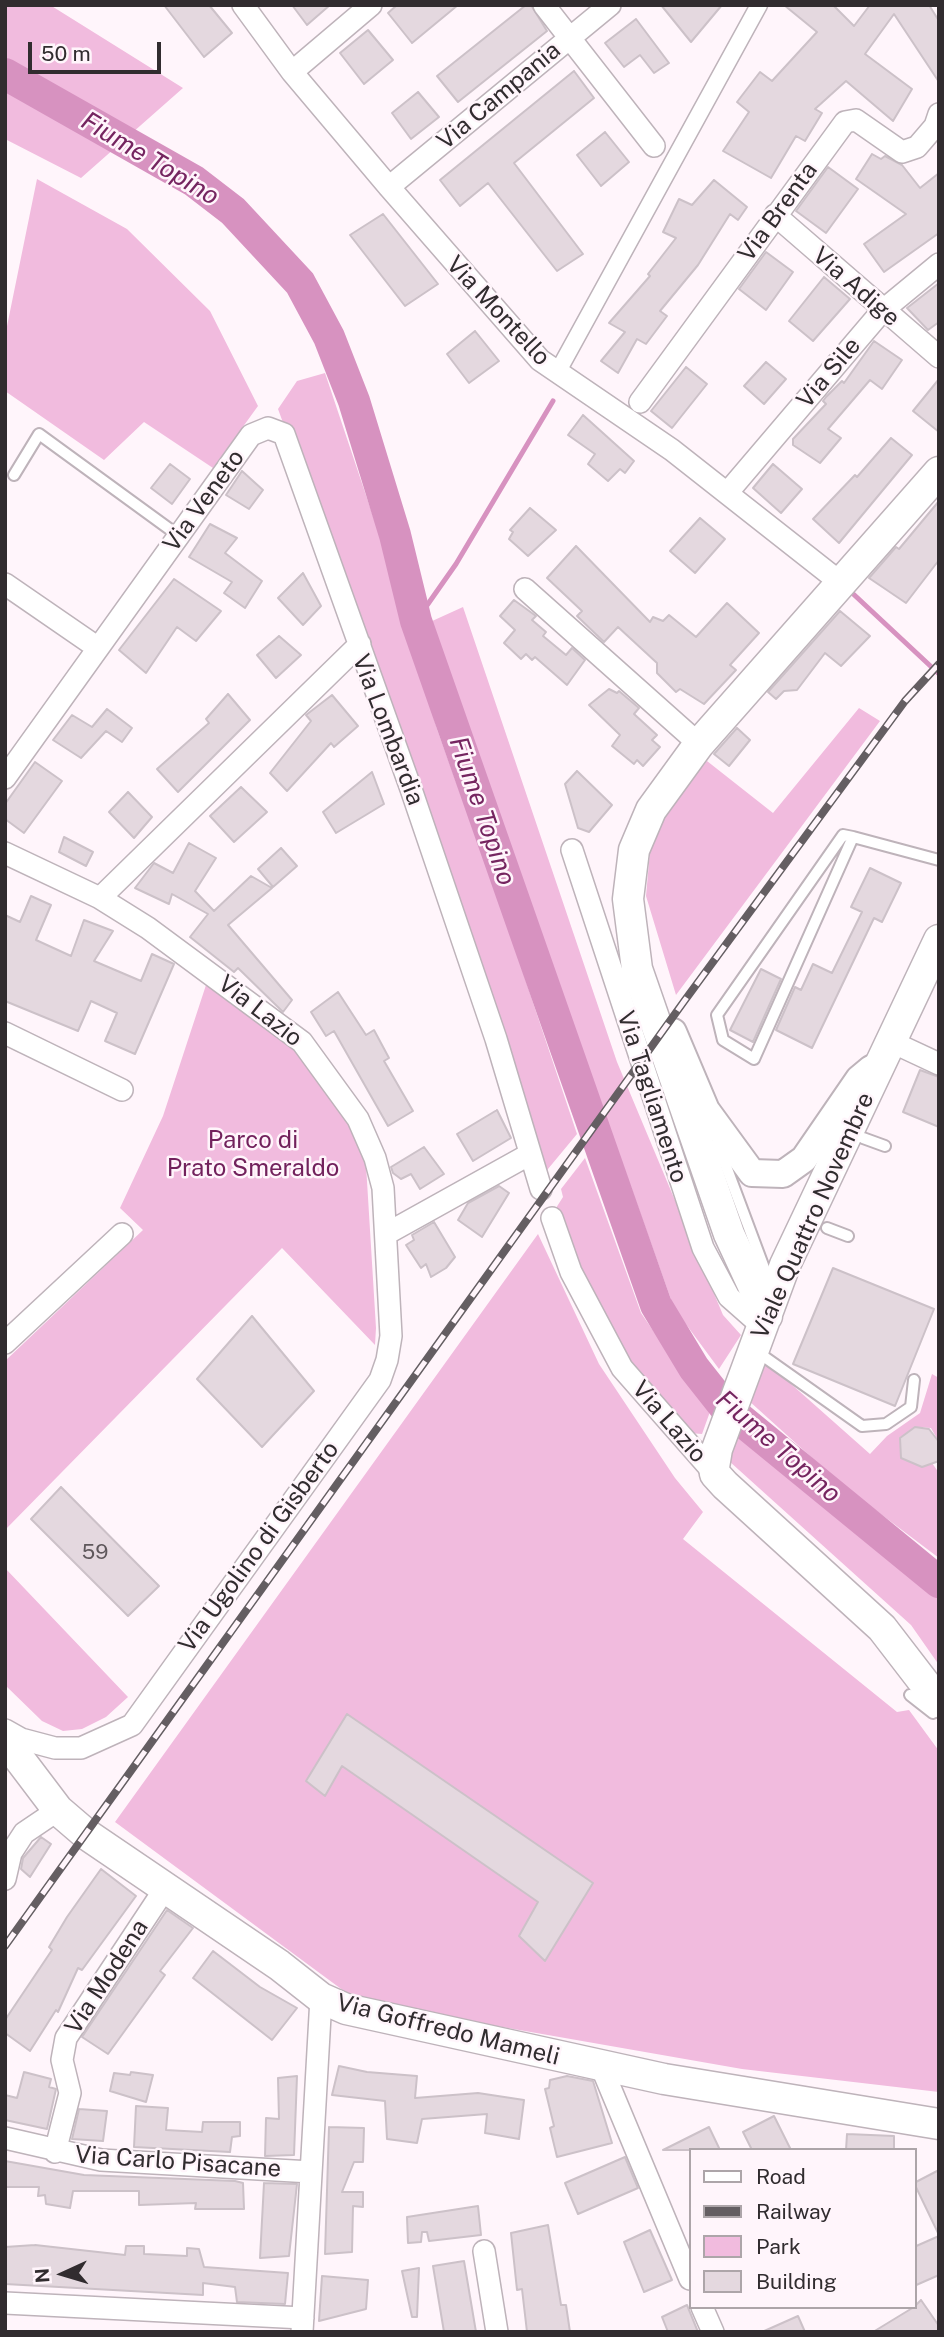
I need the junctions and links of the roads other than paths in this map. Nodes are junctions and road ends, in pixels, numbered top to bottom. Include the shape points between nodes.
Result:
1 (243, 5) edge
2 (371, 5) edge
3 (544, 5) edge
4 (610, 5) edge
5 (759, 5) edge
6 (570, 38) junction
7 (292, 72) junction
8 (939, 114) edge
9 (654, 146) dead end
10 (388, 187) junction
11 (775, 215) junction
12 (939, 264) edge
13 (882, 311) junction
14 (939, 357) edge
15 (548, 367) junction
16 (640, 402) dead end
17 (939, 472) edge
18 (14, 475) dead end
19 (728, 492) junction
20 (179, 536) junction
21 (841, 583) junction
22 (5, 584) edge
23 (525, 589) dead end
24 (360, 644) junction
25 (98, 648) junction
26 (699, 744) junction
27 (5, 778) edge
28 (853, 838) junction
29 (572, 850) dead end
30 (5, 853) edge
31 (939, 860) edge
32 (100, 898) junction
33 (939, 940) edge
34 (633, 944) junction
35 (5, 1032) edge
36 (886, 1052) junction
37 (939, 1064) edge
38 (122, 1090) dead end
39 (706, 1110) junction
40 (863, 1138) dead end
41 (885, 1146) dead end
42 (530, 1154) junction
43 (541, 1189) dead end
44 (552, 1218) dead end
45 (827, 1228) dead end
46 (122, 1234) dead end
47 (386, 1234) junction
48 (848, 1236) dead end
49 (764, 1322) junction
50 (5, 1343) edge
51 (914, 1380) dead end
52 (716, 1462) junction
53 (910, 1695) dead end
54 (939, 1702) edge
55 (939, 1716) edge
56 (5, 1730) edge
57 (5, 1740) edge
58 (58, 1810) junction
59 (5, 1879) edge
60 (166, 1888) junction
61 (321, 1998) junction
62 (601, 2066) junction
63 (939, 2124) edge
64 (5, 2138) edge
65 (55, 2152) junction
66 (311, 2172) junction
67 (484, 2250) dead end
68 (688, 2274) edge
69 (5, 2303) edge
70 (703, 2309) edge
71 (303, 2325) edge
72 (497, 2332) edge
73 (713, 2332) edge

1 - 7 street, Via Montello
2 - 7 street
3 - 6 street
4 - 6 street, Via Campania
5 - 15 street
6 - 9 street
6 - 10 street, Via Campania
7 - 10 street, Via Montello
8 - 11 street, Via Brenta via 935,126 916,147 902,152 856,120 845,122
10 - 15 street, Via Montello
11 - 13 street, Via Adige
11 - 16 street, Via Brenta
12 - 13 street, Via Sile
13 - 14 street, Via Adige
13 - 19 street, Via Sile
15 - 19 street, Via Montello
17 - 21 main road, Via Tagliamento
18 - 20 lane via 39,433
19 - 21 street, Via Montello
20 - 24 street, Via Veneto via 251,435 258,429 277,430 284,435
20 - 25 street, Via Veneto
21 - 26 main road, Via Tagliamento
22 - 25 street
23 - 26 street
24 - 32 street, Via Lombardia
24 - 42 street, Via Lombardia via 496,1039
25 - 27 street, Via Veneto
26 - 34 main road, Via Tagliamento via 651,810 634,850 628,899
28 - 28 lane via 842,835 717,1015 723,1040 754,1059
28 - 31 lane
29 - 49 street, Via Tagliamento via 702,1248 729,1297
30 - 32 street, Via Lazio
32 - 47 street, Via Lazio via 183,952 302,1042 358,1119 383,1188
33 - 36 main road, Viale Quattro Novembre
34 - 39 street, Via Tagliamento
34 - 49 main road, Via Tagliamento via 637,969
35 - 38 street
36 - 37 street
36 - 39 street, Via Tagliamento via 859,1079 804,1158 783,1174 752,1173
36 - 49 main road, Viale Quattro Novembre
39 - 49 lane
40 - 41 lane
42 - 43 street
42 - 47 street
44 - 52 street, Via Lazio via 571,1272 622,1368
45 - 48 lane
46 - 50 street
47 - 56 street, Via Ugolino di Gisberto via 391,1336 380,1380 132,1725 81,1748 55,1748
49 - 51 lane via 862,1426 886,1424 911,1407
49 - 52 main road, Viale Quattro Novembre
52 - 54 main road via 882,1628
53 - 55 lane
57 - 58 main road, Via Goffredo Mameli
58 - 59 street via 24,1833 10,1853
58 - 60 main road, Via Goffredo Mameli
60 - 61 main road, Via Goffredo Mameli
60 - 65 street, Via Modena via 66,2038 62,2060 71,2093
61 - 62 main road, Via Goffredo Mameli via 346,2009
61 - 66 street
62 - 63 main road, Via Goffredo Mameli
62 - 68 street
64 - 65 street, Via Carlo Pisacane
65 - 66 street, Via Carlo Pisacane via 101,2160
66 - 71 street
67 - 72 street
69 - 71 street
70 - 73 street

